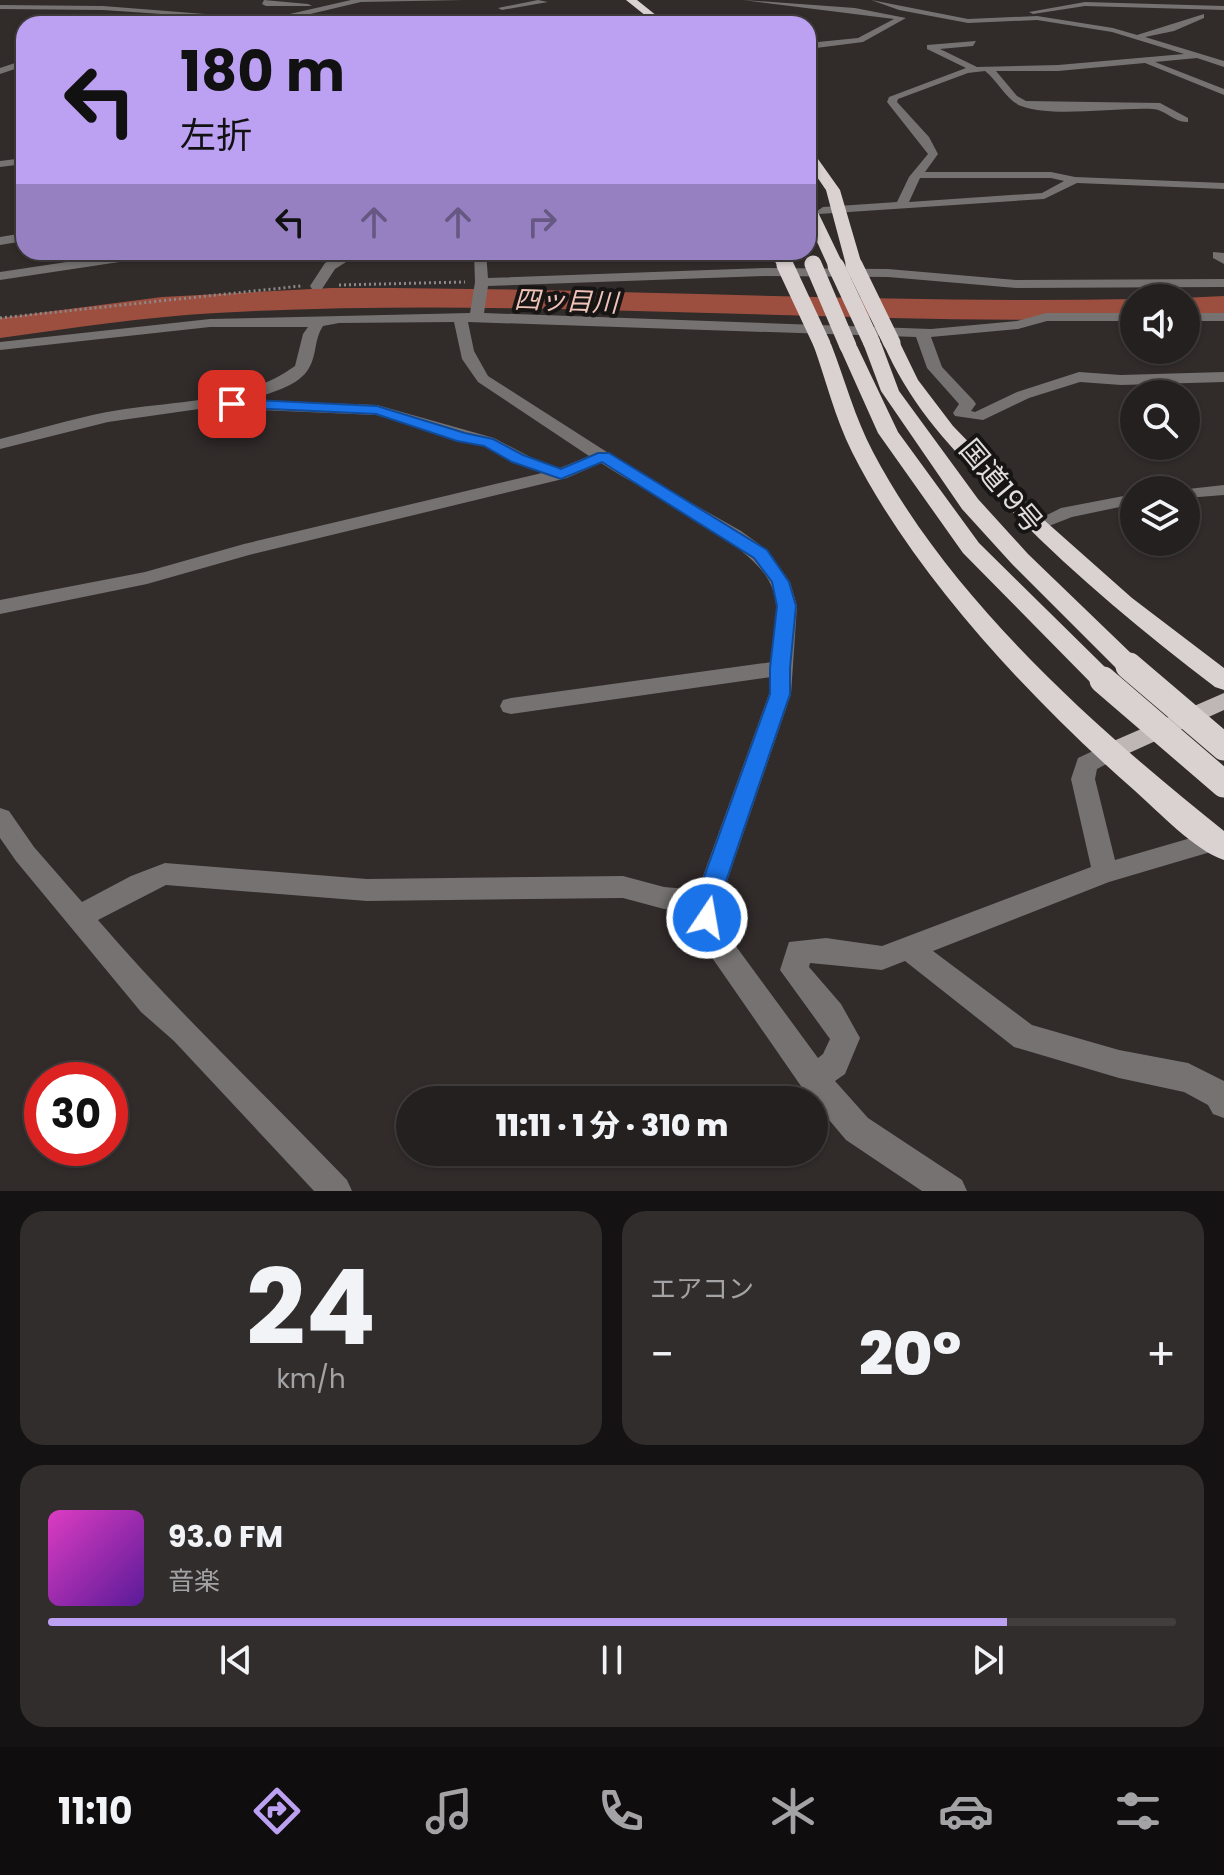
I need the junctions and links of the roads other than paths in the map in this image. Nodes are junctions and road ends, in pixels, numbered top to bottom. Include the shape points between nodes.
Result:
1 (268, 0) edge
2 (460, 0) edge
3 (542, 0) edge
4 (617, 0) edge
5 (631, 0) edge
6 (747, 0) edge
7 (875, 0) edge
8 (154, 1) edge
9 (410, 1) edge
10 (0, 7) edge
11 (502, 8) dead end
12 (1224, 8) edge
13 (323, 9) junction
14 (141, 11) junction
15 (425, 11) dead end
16 (922, 11) junction
17 (134, 16) edge
18 (214, 16) edge
19 (293, 16) edge
20 (638, 16) edge
21 (652, 16) edge
22 (1201, 16) dead end
23 (902, 18) junction
24 (1023, 18) junction
25 (1138, 36) junction
26 (973, 43) dead end
27 (816, 45) edge
28 (1196, 56) junction
29 (1146, 61) junction
30 (1224, 64) edge
31 (982, 69) junction
32 (1224, 93) edge
33 (1211, 95) dead end
34 (1184, 120) dead end
35 (816, 166) edge
36 (917, 175) junction
37 (1075, 180) junction
38 (1224, 186) edge
39 (902, 205) junction
40 (823, 208) edge
41 (106, 260) edge
42 (341, 260) edge
43 (481, 260) edge
44 (756, 260) edge
45 (782, 260) edge
46 (812, 260) edge
47 (0, 276) edge
48 (631, 276) junction
49 (482, 283) junction
50 (1224, 283) edge
51 (317, 286) road end
52 (471, 315) junction
53 (1120, 317) edge
54 (1200, 317) edge
55 (1224, 317) edge
56 (318, 323) junction
57 (922, 332) junction
58 (882, 343) junction
59 (0, 346) edge
60 (1224, 377) edge
61 (225, 399) junction
62 (0, 444) edge
63 (603, 456) junction
64 (561, 474) junction
65 (1224, 490) edge
66 (1200, 492) edge
67 (1120, 502) edge
68 (1036, 525) junction
69 (0, 607) edge
70 (780, 668) junction
71 (1224, 681) edge
72 (1224, 701) edge
73 (511, 706) dead end
74 (1224, 747) edge
75 (1110, 752) junction
76 (1224, 784) edge
77 (0, 818) edge
78 (1220, 844) edge
79 (1105, 873) junction
80 (707, 902) junction
81 (78, 918) junction
82 (910, 949) junction
83 (814, 1079) junction
84 (1224, 1103) edge
85 (336, 1191) edge
86 (951, 1191) edge

1 - 13 street via 266,4
2 - 9 street
3 - 11 street
4 - 20 highway
5 - 21 highway
6 - 23 street
7 - 16 street
8 - 14 street
9 - 13 street via 361,0
9 - 15 street via 400,5
10 - 14 street
12 - 24 street via 1073,4
13 - 19 street
14 - 17 street
14 - 18 street
16 - 23 street
16 - 24 street via 990,22
22 - 25 street
23 - 27 street via 860,40
24 - 25 street
25 - 28 street
26 - 31 street via 930,47
28 - 29 street
28 - 30 street
29 - 31 street
29 - 32 street
31 - 34 street via 1000,78 1024,104 1160,106
31 - 36 street via 894,97 901,116 933,154
32 - 33 street
35 - 40 highway via 833,190
36 - 37 street via 1051,175
36 - 39 street
37 - 38 street
37 - 39 street via 1044,196
39 - 40 street
40 - 58 highway, bridge via 854,265
40 - 58 highway, 国道19号, bridge via 836,266
41 - 47 street
42 - 51 street via 330,266
43 - 49 street
44 - 48 street via 655,268
45 - 75 highway, bridge via 822,344 861,448 920,543 1021,664
46 - 76 highway, 国道19号, bridge via 888,433 971,548 1103,680
48 - 49 street
48 - 50 street via 888,273 1016,284
49 - 52 street
52 - 56 street
52 - 57 street
52 - 63 street via 461,331 475,371
53 - 57 street via 1046,317 1018,325
54 - 55 street
56 - 59 street via 210,323
56 - 61 street via 294,376 259,392
57 - 60 street via 935,368 968,404 961,413 977,417 1079,377
58 - 68 highway via 946,430
58 - 74 highway, 国道19号, bridge via 890,391 970,504 1129,666
61 - 62 street via 106,417
61 - 64 street via 250,406 377,410 488,442
63 - 64 street
63 - 70 street via 734,535 773,568 787,606
64 - 69 street via 147,578
65 - 66 street
67 - 68 street via 1067,512
68 - 71 highway via 1123,604
70 - 73 street
70 - 80 street via 780,694
72 - 75 main road
75 - 78 highway
75 - 79 street via 1086,764 1083,779
77 - 81 street
78 - 79 street
79 - 82 street
80 - 81 street via 623,887 367,890 165,874
80 - 83 street via 716,941
81 - 85 street via 151,1003
82 - 83 street via 882,958 799,951 794,970 845,1038 834,1064
82 - 84 street via 1024,1037 1188,1078 1219,1094
83 - 86 street via 857,1129

